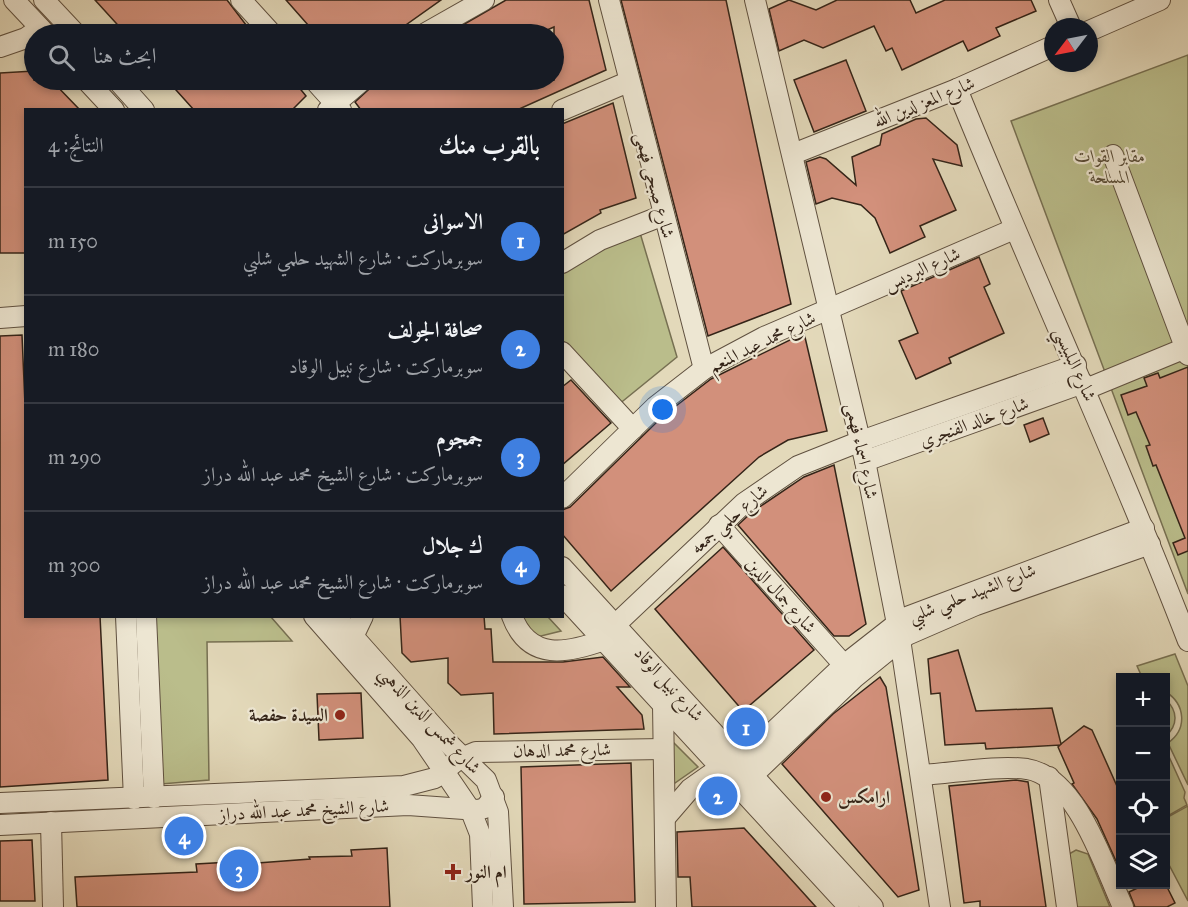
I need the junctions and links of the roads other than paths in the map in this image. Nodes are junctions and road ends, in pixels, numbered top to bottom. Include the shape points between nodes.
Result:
1 (14, 0) edge
2 (44, 0) edge
3 (484, 0) edge
4 (609, 0) edge
5 (1059, 0) edge
6 (1160, 0) edge
7 (243, 1) edge
8 (760, 2) edge
9 (1067, 18) edge
10 (36, 24) edge
11 (67, 24) edge
12 (263, 24) edge
13 (442, 24) edge
14 (1098, 27) edge
15 (24, 39) edge
16 (0, 47) edge
17 (1044, 50) edge
18 (628, 82) junction
19 (957, 89) junction
20 (94, 90) edge
21 (126, 90) edge
22 (322, 90) edge
23 (353, 90) edge
24 (106, 105) edge
25 (335, 107) edge
26 (142, 108) edge
27 (564, 109) edge
28 (793, 154) junction
29 (1113, 155) dead end
30 (664, 215) junction
31 (1014, 229) junction
32 (564, 262) edge
33 (830, 309) junction
34 (24, 316) edge
35 (0, 318) edge
36 (1187, 350) edge
37 (564, 354) edge
38 (704, 369) junction
39 (1082, 379) junction
40 (633, 429) junction
41 (861, 441) junction
42 (865, 461) junction
43 (564, 496) edge
44 (719, 525) junction
45 (1147, 536) junction
46 (564, 570) edge
47 (564, 597) edge
48 (126, 618) edge
49 (146, 618) edge
50 (316, 618) edge
51 (336, 618) edge
52 (362, 618) edge
53 (513, 618) edge
54 (899, 631) junction
55 (610, 632) junction
56 (353, 637) junction
57 (1188, 641) edge
58 (844, 665) junction
59 (663, 705) junction
60 (663, 749) junction
61 (463, 757) junction
62 (738, 769) junction
63 (444, 772) junction
64 (922, 775) junction
65 (1049, 777) junction
66 (494, 797) junction
67 (154, 798) junction
68 (134, 800) junction
69 (0, 803) edge
70 (471, 811) junction
71 (665, 818) junction
72 (51, 822) junction
73 (0, 825) edge
74 (1086, 826) junction
75 (1057, 835) junction
76 (53, 907) edge
77 (483, 907) edge
78 (503, 907) edge
79 (666, 907) edge
80 (849, 907) edge
81 (873, 907) edge
82 (940, 907) edge
83 (1067, 907) edge
84 (1123, 907) edge

1 - 10 street
2 - 11 street
3 - 13 street
4 - 18 street, شارع صبحى فهمى
5 - 9 street
6 - 14 street
7 - 12 street
8 - 28 street, شارع اسماء فهمى
15 - 16 street
17 - 19 street, شارع المعز لدين الله
18 - 27 street
18 - 30 street, شارع صبحى فهمى
19 - 28 street, شارع المعز لدين الله
19 - 31 street, شارع البلبيسي
20 - 24 street
21 - 26 street
22 - 25 street
23 - 25 street
28 - 33 street, شارع اسماء فهمى
29 - 36 street
30 - 32 street via 600,240
30 - 38 street, شارع صبحى فهمى
31 - 33 street, شارع البرديس
31 - 39 street, شارع البلبيسي
33 - 38 street, شارع محمد عبد المنعم via 764,337
33 - 41 street, شارع اسماء فهمى
34 - 35 street
36 - 39 street
37 - 40 street
38 - 40 street, شارع محمد عبد المنعم
39 - 41 street, شارع خالد الفنجري
39 - 42 street, شارع خالد الفنجري
39 - 45 street, شارع البلبيسي
40 - 43 street, شارع محمد عبد المنعم
41 - 42 street, شارع اسماء فهمى
41 - 44 street, شارع حلمي جمعه via 780,477
42 - 54 street, شارع اسماء فهمى
44 - 55 street, شارع حلمي جمعه
44 - 58 street, شارع جمال الدين
45 - 54 street, شارع الشهيد حلمي شلبي via 925,609
45 - 57 street, شارع البلبيسي
46 - 55 street, شارع نبيل الوقاد
47 - 55 street, شارع نبيل الوقاد
48 - 68 street
49 - 67 street
50 - 63 street, شارع شمس الدين الذهبي via 422,739
51 - 56 street, شارع شمس الدين الذهبي
52 - 56 street
53 - 55 street via 528,640 552,651 578,649
54 - 58 street, شارع الشهيد حلمي شلبي
54 - 62 street, شارع الشهيد حلمي شلبي via 854,678
54 - 64 street, شارع اسماء فهمى
55 - 59 street, شارع نبيل الوقاد
55 - 62 street, شارع نبيل الوقاد
56 - 61 street, شارع شمس الدين الذهبي
58 - 62 street, شارع الشهيد حلمي شلبي
59 - 60 street
59 - 62 street, شارع نبيل الوقاد
60 - 61 street, شارع محمد الدهان via 494,751
60 - 71 street
61 - 63 street, شارع الشيخ محمد عبد الله دراز
61 - 66 street, شارع شمس الدين الذهبي via 479,771
62 - 71 street via 690,789
62 - 80 street, شارع نبيل الوقاد
62 - 81 street, شارع نبيل الوقاد
63 - 67 street, شارع الشيخ محمد عبد الله دراز via 429,781 404,786
63 - 70 street, شارع شمس الدين الذهبي
64 - 65 street via 1017,769
64 - 82 street, شارع اسماء فهمى
65 - 74 street via 1063,790
65 - 75 street
66 - 70 street via 485,808
66 - 78 street, شارع شمس الدين الذهبي
67 - 68 street, شارع الشيخ محمد عبد الله دراز
68 - 69 street, شارع الشيخ محمد عبد الله دراز
70 - 72 street, شارع الشيخ محمد عبد الله دراز via 408,805
70 - 77 street, شارع شمس الدين الذهبي via 480,834
71 - 79 street
72 - 73 street, شارع الشيخ محمد عبد الله دراز
72 - 76 street
74 - 75 street
74 - 84 street
75 - 83 street

